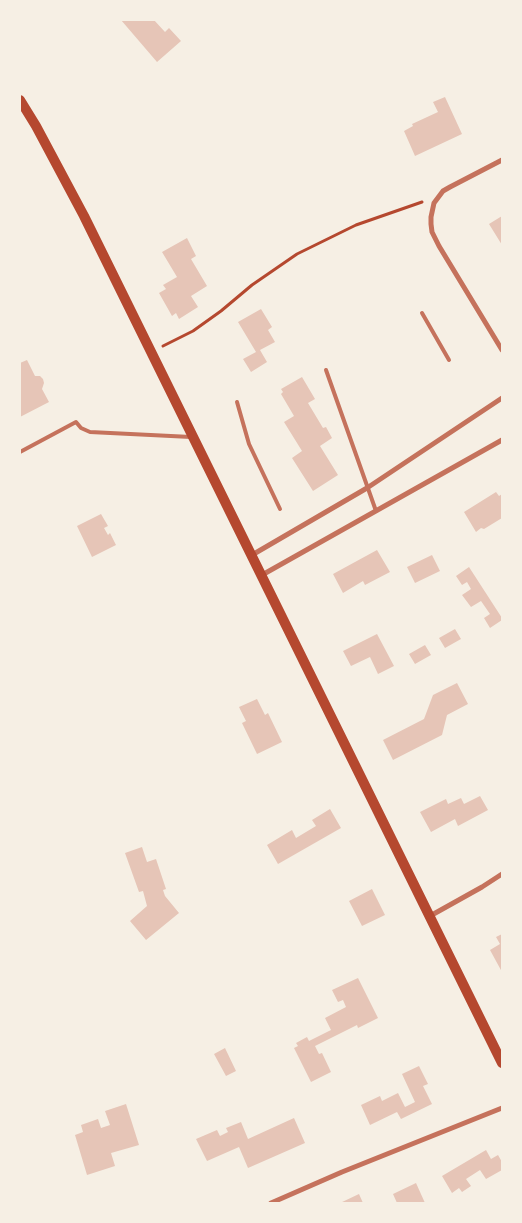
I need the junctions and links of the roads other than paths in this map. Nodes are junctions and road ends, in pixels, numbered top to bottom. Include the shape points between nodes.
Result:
1 (20, 100) edge
2 (502, 160) edge
3 (422, 313) dead end
4 (502, 350) edge
5 (448, 360) dead end
6 (326, 370) dead end
7 (502, 398) edge
8 (236, 402) dead end
9 (193, 437) junction
10 (502, 440) edge
11 (20, 452) edge
12 (367, 488) junction
13 (280, 509) dead end
14 (376, 511) junction
15 (252, 555) junction
16 (262, 575) junction
17 (502, 874) edge
18 (429, 916) junction
19 (502, 1063) edge
20 (502, 1108) edge
21 (271, 1203) edge

1 - 9 main road via 68,184
2 - 4 street via 450,187 440,196 432,209 431,224 439,246
3 - 5 lane
6 - 12 lane
7 - 12 street
8 - 13 lane via 249,444
9 - 11 lane via 90,432 76,422
9 - 15 main road
10 - 14 street
12 - 14 lane
12 - 15 street
14 - 16 street
15 - 16 main road
16 - 18 main road
17 - 18 street
18 - 19 main road
20 - 21 street

